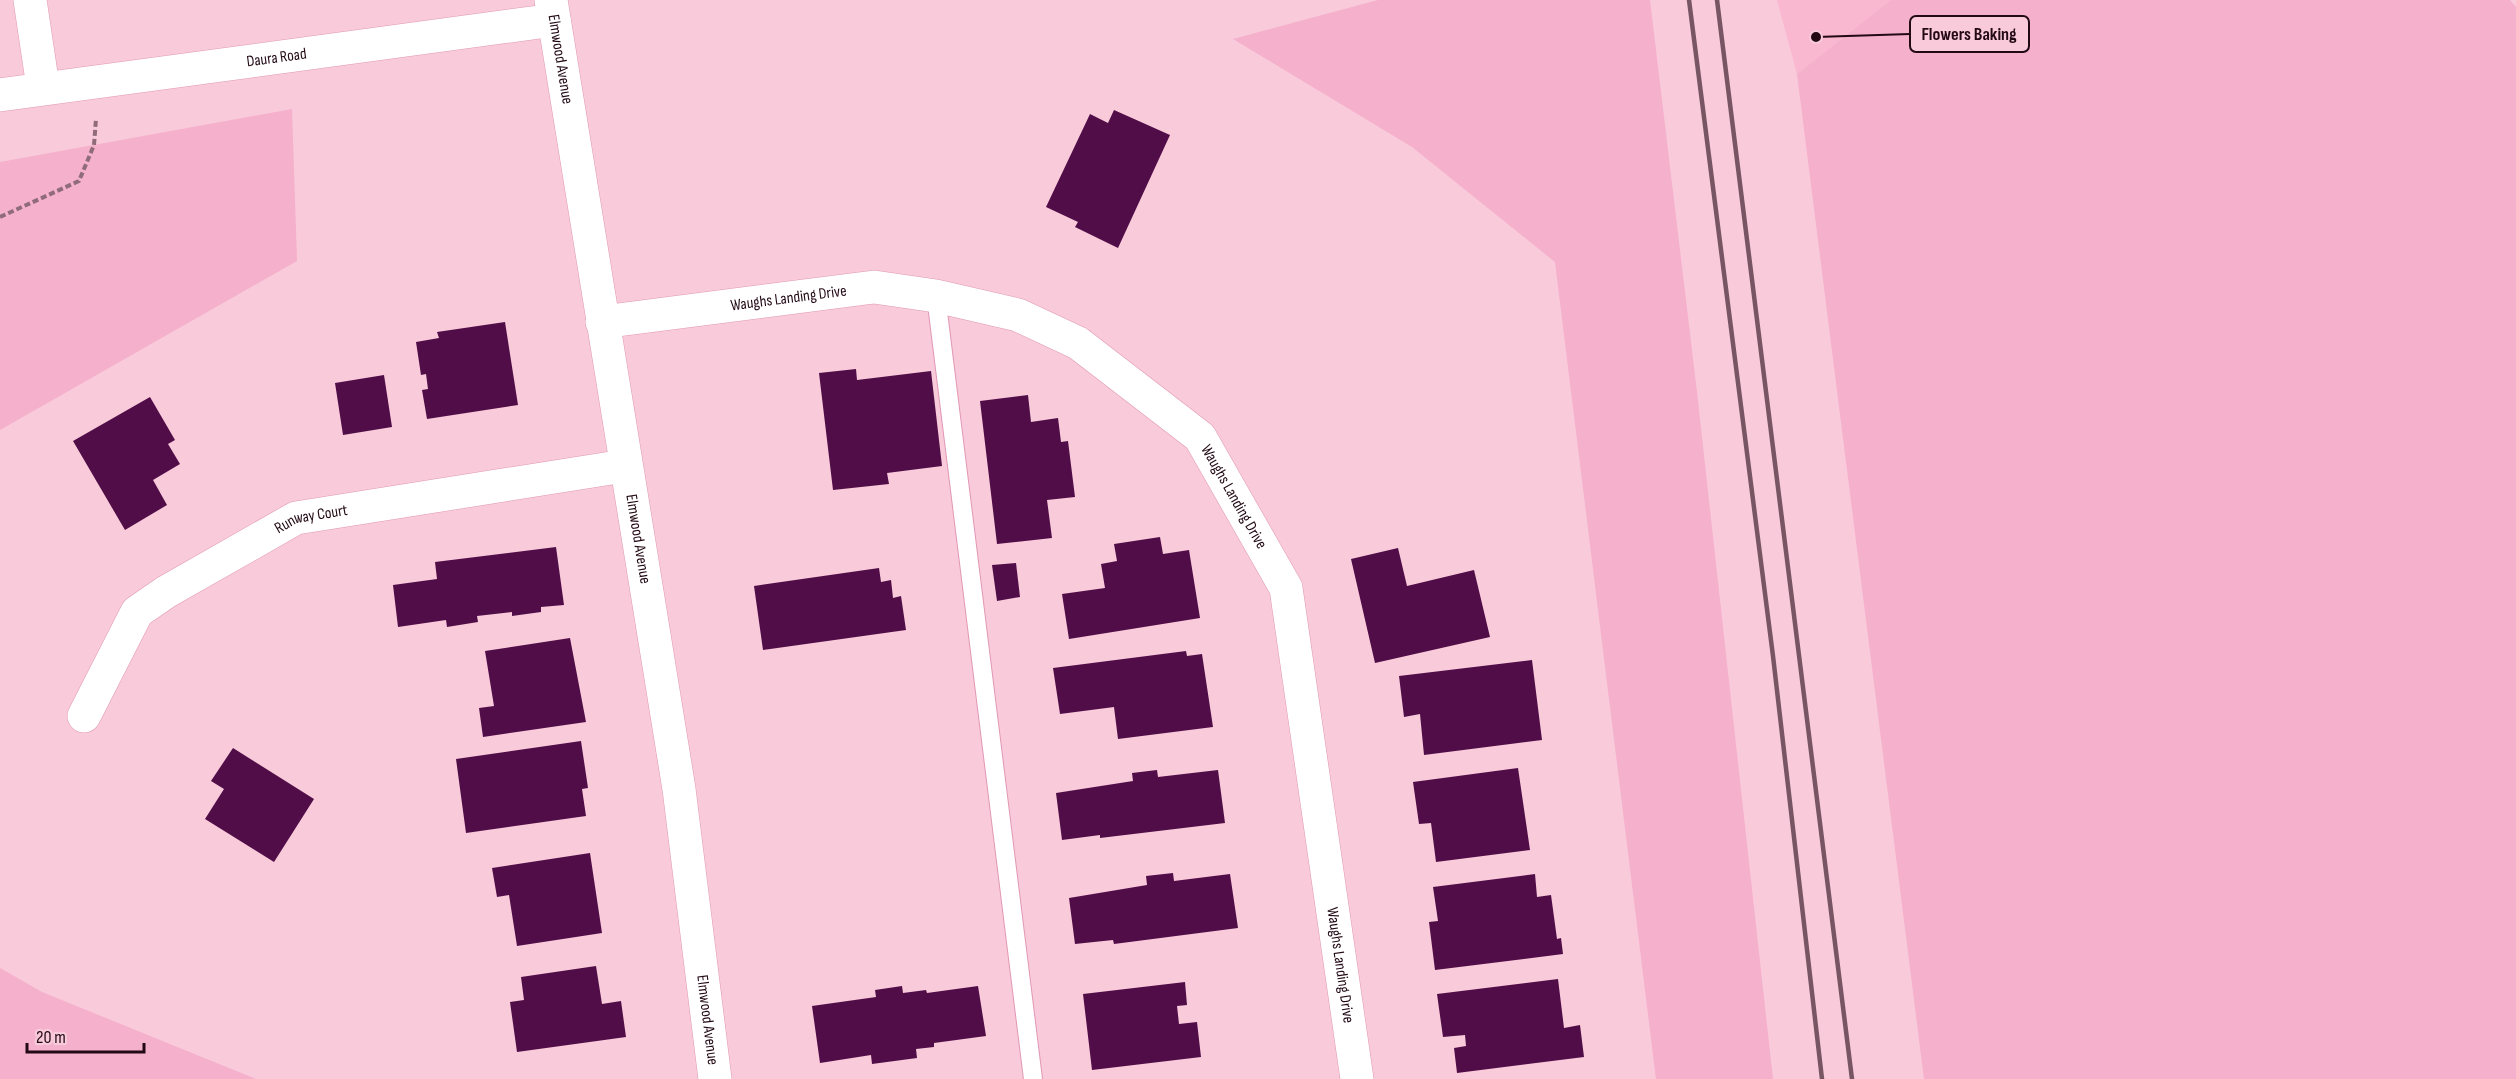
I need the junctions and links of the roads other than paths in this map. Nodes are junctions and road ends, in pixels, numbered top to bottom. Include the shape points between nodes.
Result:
1 (30, 0) edge
2 (553, 10) edge
3 (43, 87) junction
4 (0, 95) edge
5 (936, 296) junction
6 (602, 322) junction
7 (624, 466) junction
8 (84, 716) dead end
9 (715, 1079) edge
10 (1034, 1079) edge
11 (1357, 1079) edge

1 - 3 street
2 - 3 street, Daura Road
2 - 6 street, Elmwood Avenue
3 - 4 street, Daura Road
5 - 6 street, Waughs Landing Drive via 874,287
5 - 10 lane
5 - 11 street, Waughs Landing Drive via 1018,315 1078,343 1200,437 1286,588
6 - 7 street, Elmwood Avenue
7 - 8 street, Runway Court via 296,518 137,612
7 - 9 street, Elmwood Avenue via 679,789

